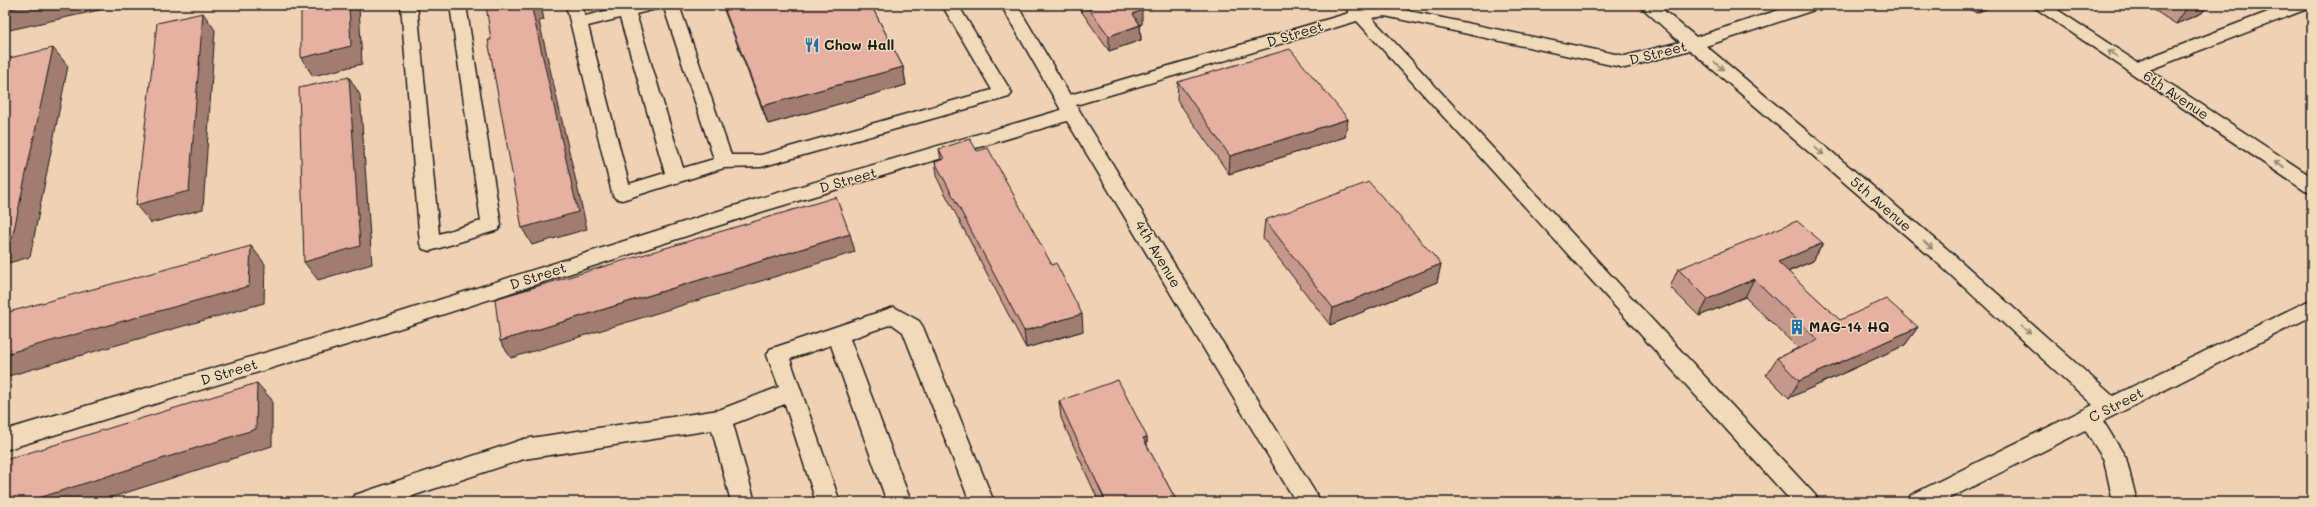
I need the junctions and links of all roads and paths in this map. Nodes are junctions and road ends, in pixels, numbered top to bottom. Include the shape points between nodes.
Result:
1 (409, 5) edge
2 (458, 5) edge
3 (574, 5) edge
4 (650, 5) edge
5 (671, 5) edge
6 (950, 5) edge
7 (1009, 5) edge
8 (1647, 5) edge
9 (1810, 5) edge
10 (2039, 5) edge
11 (2301, 5) edge
12 (625, 8) edge
13 (1355, 10) edge
14 (579, 23) junction
15 (1693, 44) junction
16 (2136, 69) junction
17 (1068, 108) junction
18 (724, 162) junction
19 (676, 177) junction
20 (2312, 186) edge
21 (2312, 308) edge
22 (838, 334) junction
23 (792, 392) junction
24 (2110, 407) junction
25 (2090, 418) junction
26 (720, 419) junction
27 (5, 440) edge
28 (399, 496) edge
29 (363, 502) edge
30 (743, 502) edge
31 (828, 502) edge
32 (899, 502) edge
33 (982, 502) edge
34 (1309, 502) edge
35 (1807, 502) edge
36 (1919, 502) edge
37 (2125, 502) edge

1 - 2 street via 430,244 491,225
3 - 14 street
4 - 12 street
5 - 18 street
6 - 18 street via 1002,93 761,161
7 - 17 street, 4th Avenue
8 - 15 street, 5th Avenue
9 - 15 street, D Street
16 -> 10 street, 6th Avenue
11 - 16 street
12 - 14 street
12 - 19 street
13 - 15 street, D Street via 1385,11 1625,62
13 - 17 street, D Street
13 - 35 street
14 - 19 street via 622,193
15 -> 24 street, 5th Avenue via 2063,362
20 -> 16 street, 6th Avenue
17 - 27 street, D Street via 379,327
17 - 34 street, 4th Avenue
18 - 19 street
21 - 24 street, C Street
22 - 23 street via 778,355
22 - 32 street
22 - 33 street via 894,315 912,327
23 - 26 street
23 - 31 street
24 - 25 street, C Street
25 - 36 street, C Street
25 - 37 street via 2115,458
26 - 28 street via 524,449
26 - 30 street
28 - 29 street

